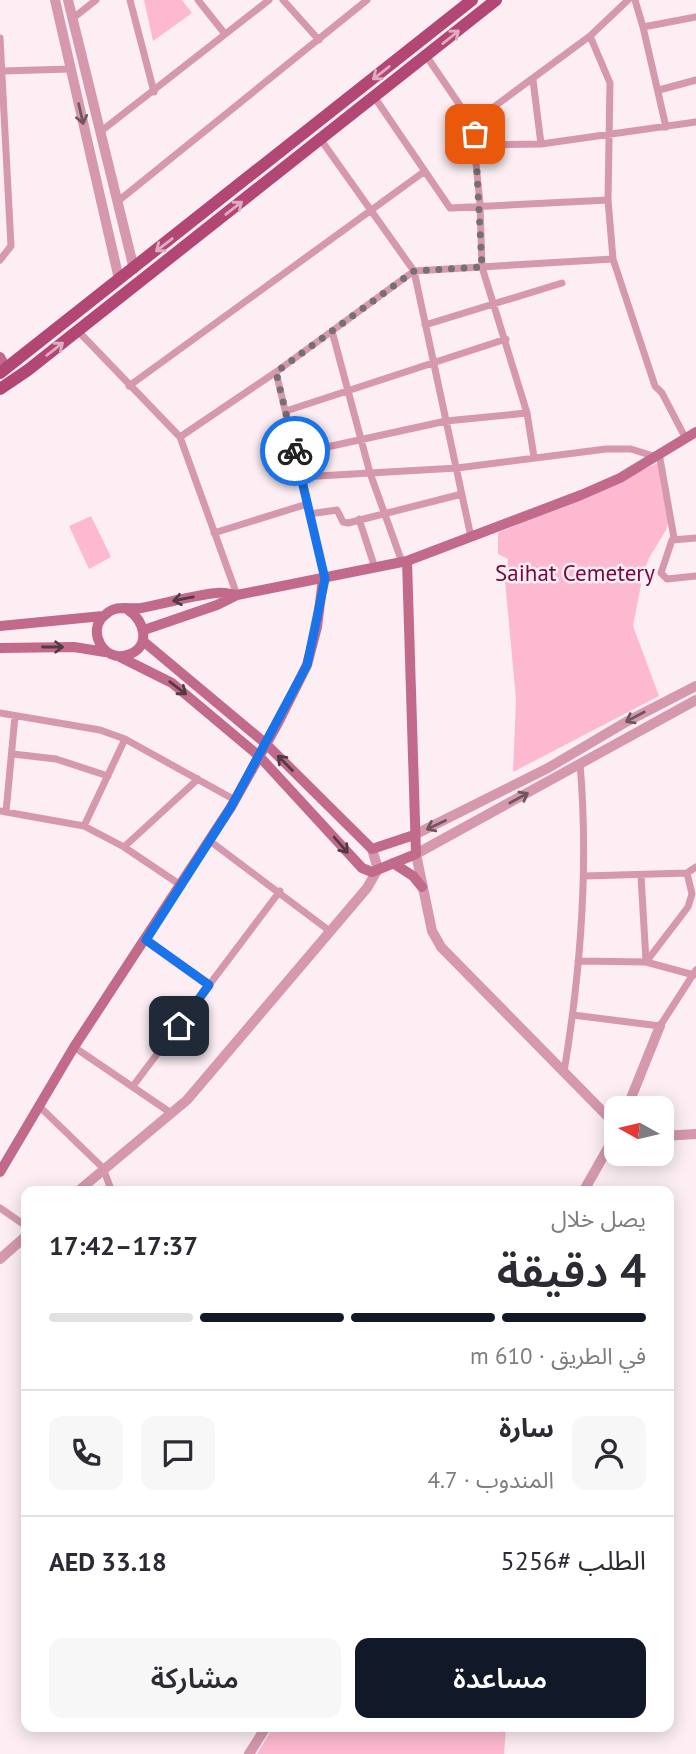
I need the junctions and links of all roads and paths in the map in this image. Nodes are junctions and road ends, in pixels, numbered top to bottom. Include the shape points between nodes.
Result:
1 (55, 0) edge
2 (68, 0) edge
3 (96, 0) edge
4 (130, 0) edge
5 (198, 0) edge
6 (268, 0) edge
7 (283, 0) edge
8 (367, 0) edge
9 (472, 0) edge
10 (496, 0) edge
11 (628, 0) edge
12 (635, 0) edge
13 (696, 17) edge
14 (72, 19) junction
15 (643, 27) junction
16 (225, 34) junction
17 (590, 36) junction
18 (0, 38) edge
19 (319, 40) junction
20 (427, 57) junction
21 (71, 69) junction
22 (2, 71) junction
23 (533, 80) junction
24 (696, 80) edge
25 (659, 90) junction
26 (154, 92) junction
27 (375, 98) junction
28 (696, 121) edge
29 (472, 123) junction
30 (666, 127) junction
31 (100, 132) junction
32 (607, 134) junction
33 (321, 140) junction
34 (541, 144) junction
35 (476, 145) junction
36 (425, 171) junction
37 (608, 200) junction
38 (117, 202) junction
39 (481, 204) junction
40 (372, 210) junction
41 (0, 260) edge
42 (613, 260) junction
43 (482, 267) junction
44 (134, 269) junction
45 (414, 271) junction
46 (118, 279) junction
47 (562, 283) dead end
48 (494, 303) junction
49 (425, 324) junction
50 (78, 331) junction
51 (332, 331) junction
52 (506, 339) junction
53 (435, 363) junction
54 (2, 366) edge
55 (276, 372) junction
56 (129, 386) junction
57 (0, 389) edge
58 (347, 392) junction
59 (286, 411) junction
60 (527, 413) junction
61 (446, 422) junction
62 (696, 432) edge
63 (180, 437) junction
64 (691, 439) edge
65 (360, 440) junction
66 (295, 454) junction
67 (656, 455) junction
68 (534, 457) junction
69 (457, 468) junction
70 (370, 473) junction
71 (301, 477) junction
72 (462, 494) junction
73 (307, 504) junction
74 (383, 513) junction
75 (309, 514) junction
76 (359, 519) junction
77 (214, 533) junction
78 (471, 537) junction
79 (674, 538) junction
80 (696, 538) edge
81 (405, 561) junction
82 (375, 568) junction
83 (696, 576) edge
84 (324, 579) junction
85 (237, 595) junction
86 (128, 610) junction
87 (103, 616) junction
88 (0, 626) edge
89 (143, 636) junction
90 (0, 648) edge
91 (106, 652) junction
92 (118, 656) junction
93 (696, 685) edge
94 (696, 700) edge
95 (0, 713) edge
96 (15, 716) junction
97 (125, 739) junction
98 (265, 743) junction
99 (13, 754) junction
100 (259, 756) junction
101 (580, 764) junction
102 (107, 776) junction
103 (198, 779) junction
104 (236, 800) junction
105 (3, 811) edge
106 (84, 826) junction
107 (414, 835) junction
108 (210, 841) junction
109 (124, 847) junction
110 (372, 849) junction
111 (416, 854) junction
112 (393, 863) junction
113 (696, 867) edge
114 (378, 869) junction
115 (687, 873) junction
116 (585, 876) junction
117 (641, 876) junction
118 (182, 886) junction
119 (422, 887) junction
120 (280, 891) junction
121 (694, 895) edge
122 (331, 932) junction
123 (146, 940) junction
124 (578, 961) junction
125 (646, 962) junction
126 (695, 972) edge
127 (209, 985) junction
128 (573, 1015) junction
129 (660, 1026) junction
130 (74, 1048) junction
131 (564, 1072) junction
132 (132, 1086) junction
133 (632, 1096) edge
134 (39, 1106) junction
135 (604, 1113) edge
136 (171, 1114) junction
137 (696, 1134) edge
138 (674, 1135) edge
139 (604, 1155) edge
140 (103, 1168) junction
141 (0, 1172) edge
142 (84, 1186) edge
143 (110, 1186) edge
144 (586, 1186) edge
145 (0, 1208) edge
146 (21, 1223) edge
147 (21, 1240) edge
148 (0, 1259) edge
149 (263, 1732) edge
150 (249, 1754) edge

1 - 21 street
2 - 14 street
3 - 14 street
4 - 26 street
5 - 16 street
6 - 16 street
7 - 19 street
8 - 19 street
9 -> 44 main road
20 -> 10 main road
11 - 17 street
12 - 15 street
13 - 15 street
14 - 31 street
15 - 25 street
16 - 26 street
17 - 23 street
17 - 32 street via 610,83
18 - 22 street
19 - 38 street
20 - 27 main road
20 - 29 street
21 - 22 street
21 -> 46 street
22 - 41 street via 11,246
23 - 29 street
23 - 34 street
24 - 25 street
25 - 30 street
26 - 31 street
27 - 33 main road
27 - 36 street
28 - 30 street
29 - 35 street
30 - 32 street
31 - 38 street
32 - 34 street
32 - 37 street
33 - 40 street
50 -> 33 main road
34 - 35 street
35 - 39 street
36 - 39 street via 450,208
36 - 40 street
37 - 39 street
37 - 42 street
38 - 44 street
39 - 43 street
40 - 45 street
40 - 56 street
42 - 43 street
42 - 64 street via 655,386
43 - 45 street
43 - 48 street
44 - 46 main road
45 - 49 street
45 - 51 street
46 - 54 main road
47 - 48 street
48 - 49 street
48 - 52 street
49 - 53 street
50 - 56 street
57 -> 50 main road
51 - 55 street
51 - 58 street
52 - 53 street
52 - 60 street
53 - 58 street
53 - 61 street
55 - 59 street
55 - 63 street
56 - 63 street
58 - 59 street
58 - 65 street
59 - 66 street
60 - 61 street
60 - 68 street
61 - 65 street
61 - 69 street
62 - 64 main road
63 - 77 street
64 - 67 main road
65 - 66 street
65 - 70 street
66 - 71 street
67 - 68 street via 606,449
67 - 78 main road via 620,478
67 - 79 street
68 - 69 street
69 - 70 street
69 - 72 street
70 - 71 street
70 - 74 street
71 - 73 street
72 - 74 street
72 - 78 street
73 - 75 street
73 - 77 street
74 - 76 street
74 - 81 street
75 - 76 street via 334,510 345,523
75 - 84 street
76 - 82 street
77 - 85 street
78 - 81 main road
79 - 80 street
79 - 83 street via 662,576
81 - 82 main road
81 - 107 main road
82 - 84 main road
84 - 85 main road
84 - 98 main road via 307,665
85 -> 86 main road via 219,592
85 - 89 main road
86 - 87 main road via 116,609
86 - 89 main road via 137,616
87 - 88 main road
87 - 91 main road via 97,639
89 - 92 main road via 136,650
89 - 98 main road
90 -> 91 main road via 75,647
91 - 92 main road
92 -> 100 main road via 172,683
93 -> 107 street via 548,768
94 - 101 street
95 - 96 street
96 - 97 street via 100,730
96 - 99 street
97 - 102 street
97 - 103 street
98 - 100 main road
110 -> 98 main road
99 - 102 street via 57,760
99 - 105 street
100 - 104 main road
100 -> 114 main road via 362,868
111 -> 101 street
101 - 116 street
102 - 106 street
103 - 104 street
103 - 109 street
104 - 108 main road
105 - 106 street
106 - 109 street
107 - 110 main road
107 - 111 main road
108 - 118 main road
108 - 120 street
109 - 118 street
110 - 114 street
111 - 112 main road
111 - 119 street
112 - 114 main road
112 - 119 main road
113 - 115 street
114 - 122 street
115 - 117 street
115 - 121 street
116 - 117 street
116 - 124 street
117 - 125 street
118 - 123 main road
119 - 131 street via 432,931 441,947
120 - 122 street
120 - 127 street
121 - 125 street
122 - 136 street
123 - 127 street
123 - 130 main road
124 - 125 street
124 - 128 street
125 - 126 street
126 - 129 street
127 - 132 street
128 - 129 street
128 - 131 street
129 - 133 street
130 - 132 street
130 - 134 main road
131 - 135 street
132 - 136 street
134 - 140 street
134 - 141 main road
136 - 140 street
137 - 138 street
139 - 144 street
140 - 142 street
140 - 143 street
145 - 146 street
147 - 148 street
149 - 150 street

